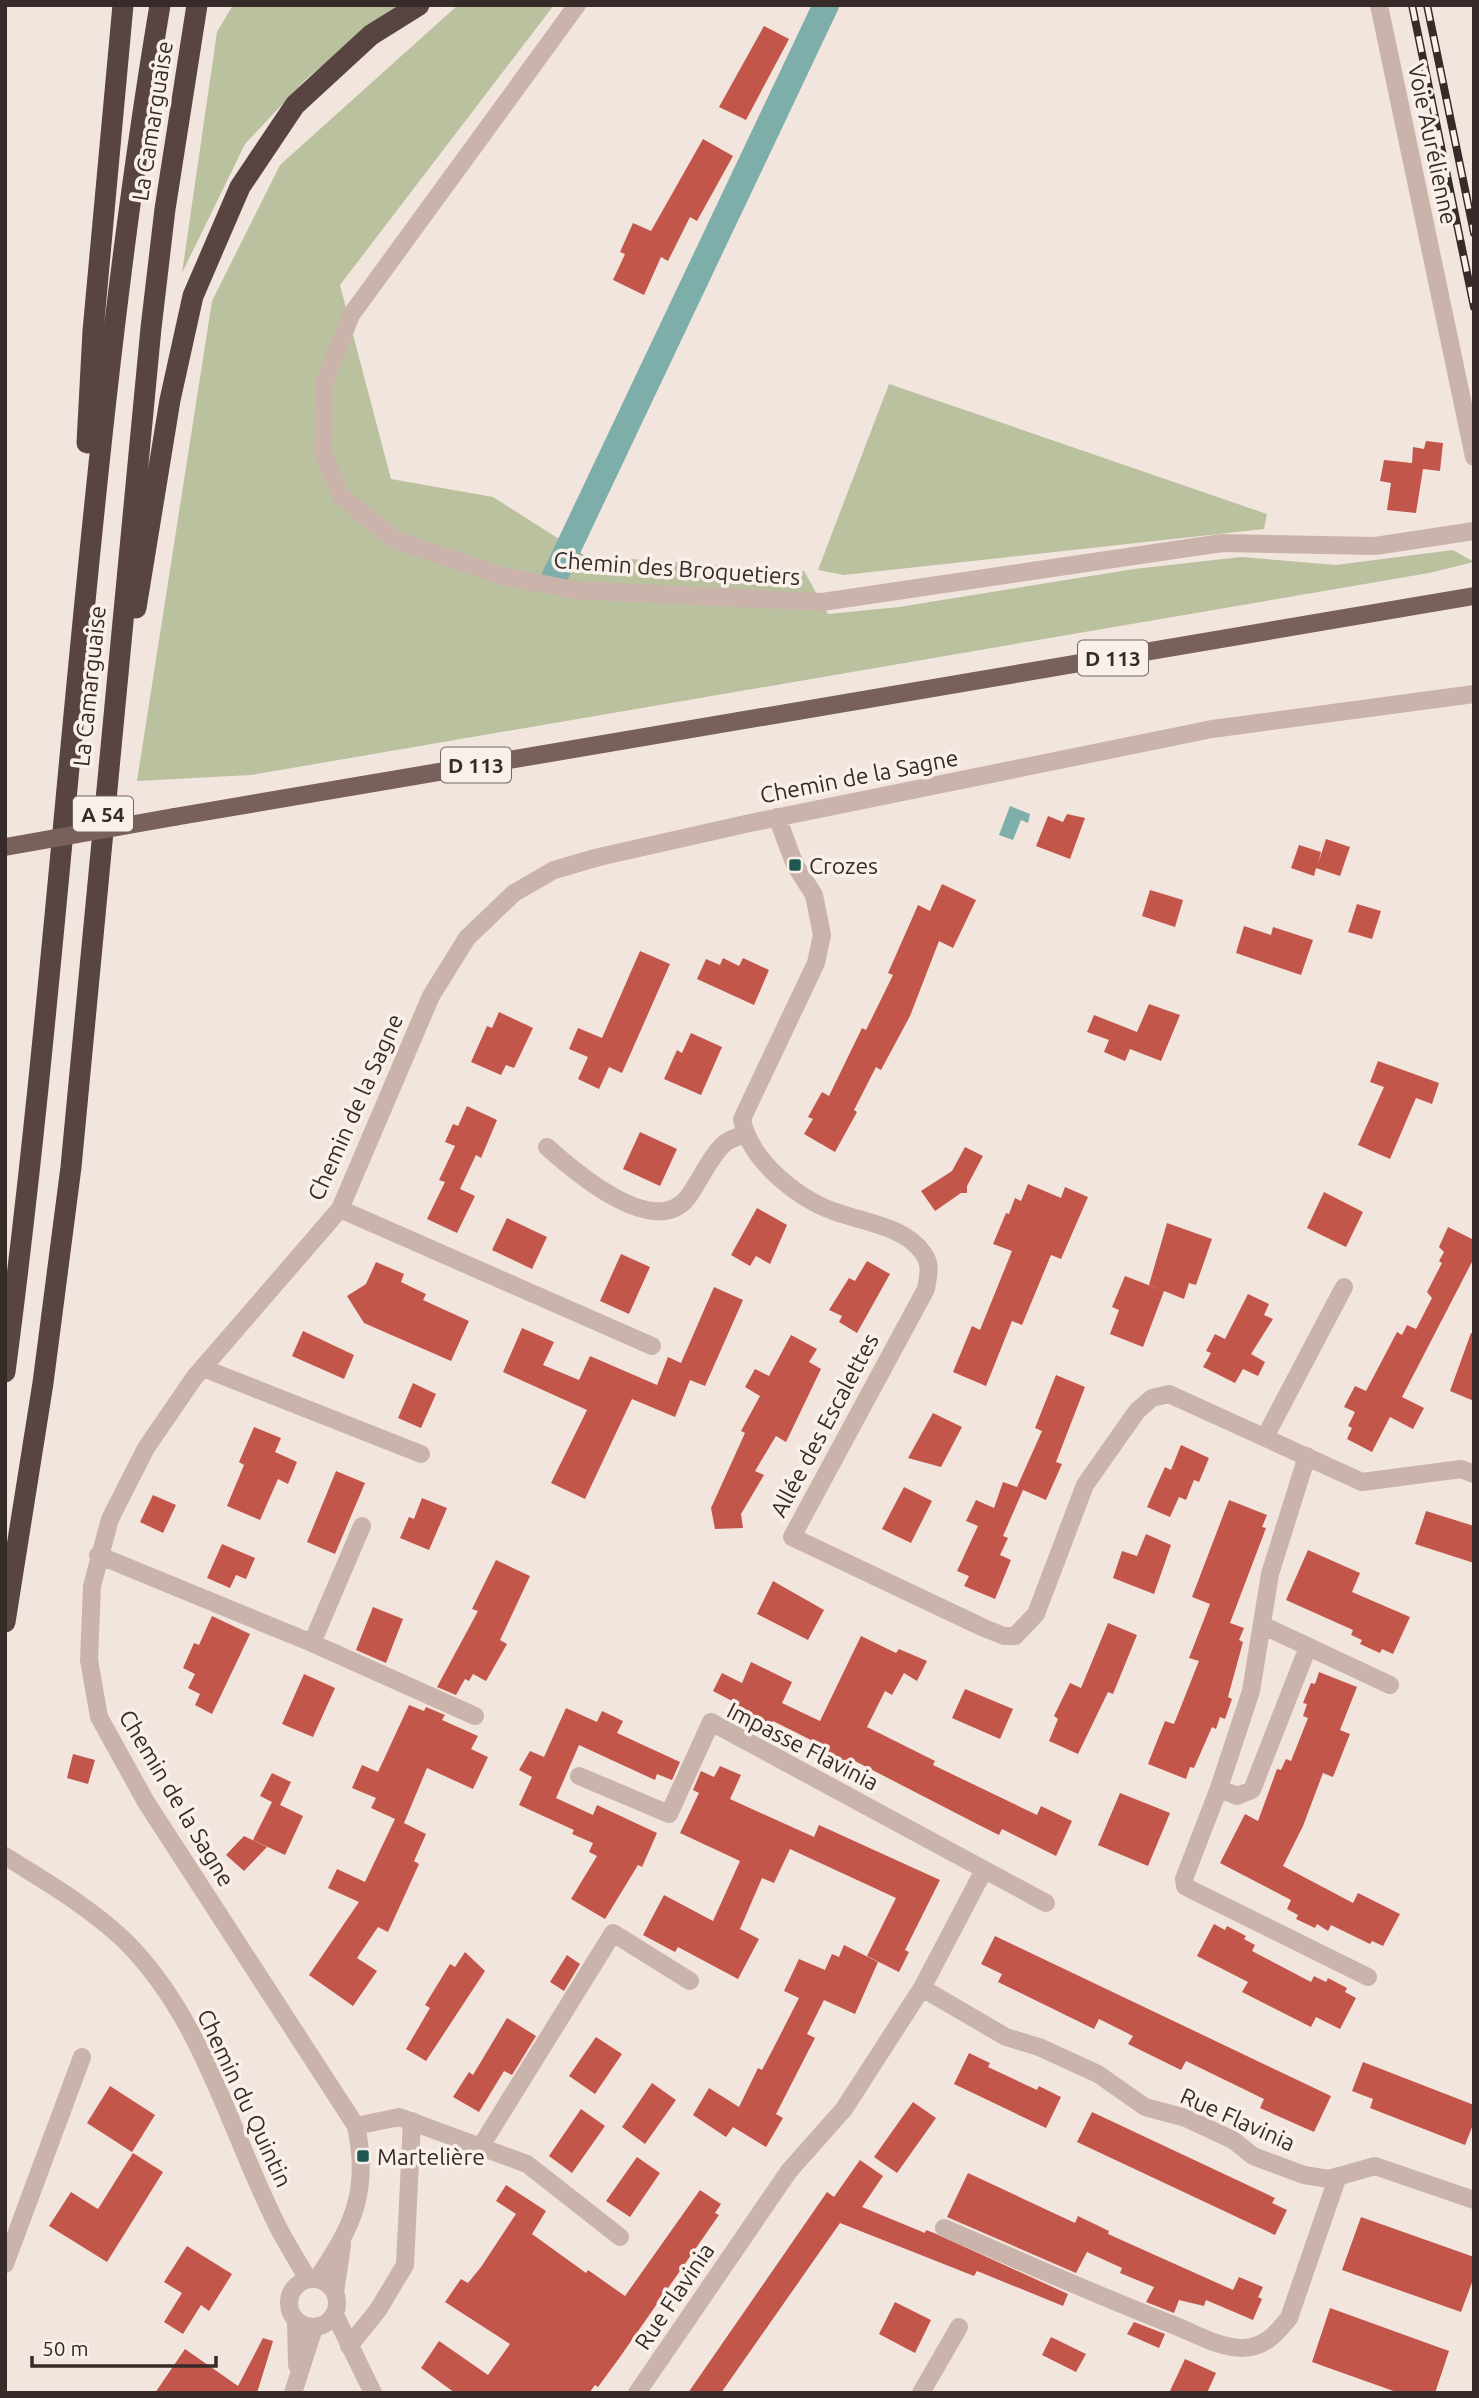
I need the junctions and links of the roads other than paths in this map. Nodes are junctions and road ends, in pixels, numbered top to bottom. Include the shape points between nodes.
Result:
1 (123, 5) edge
2 (160, 5) edge
3 (197, 5) edge
4 (419, 5) edge
5 (577, 5) edge
6 (1379, 5) edge
7 (1474, 457) edge
8 (1474, 531) edge
9 (1474, 596) edge
10 (77, 666) junction
11 (1474, 694) edge
12 (108, 762) junction
13 (777, 817) junction
14 (5, 847) edge
15 (744, 1134) junction
16 (547, 1147) dead end
17 (340, 1209) junction
18 (1344, 1287) dead end
19 (652, 1346) dead end
20 (203, 1367) junction
21 (5, 1372) edge
22 (1265, 1437) junction
23 (421, 1454) dead end
24 (1307, 1456) junction
25 (1474, 1474) edge
26 (362, 1526) dead end
27 (99, 1555) junction
28 (5, 1622) edge
29 (1262, 1625) junction
30 (312, 1643) junction
31 (1308, 1647) junction
32 (1390, 1685) dead end
33 (475, 1716) dead end
34 (579, 1776) dead end
35 (1219, 1788) junction
36 (5, 1856) edge
37 (984, 1870) junction
38 (1046, 1903) dead end
39 (1368, 1977) dead end
40 (690, 1981) dead end
41 (922, 1988) junction
42 (82, 2057) dead end
43 (412, 2121) junction
44 (356, 2126) junction
45 (481, 2146) junction
46 (1338, 2176) junction
47 (1474, 2200) edge
48 (944, 2228) dead end
49 (620, 2237) dead end
50 (342, 2241) junction
51 (5, 2264) edge
52 (307, 2282) junction
53 (335, 2293) junction
54 (335, 2315) junction
55 (296, 2321) junction
56 (959, 2327) dead end
57 (316, 2328) junction
58 (352, 2354) junction
59 (295, 2384) edge
60 (373, 2393) edge
61 (637, 2393) edge
62 (922, 2393) edge

1 - 10 highway via 93,331
2 - 10 highway, La Camarguaise / A 54 via 133,171
3 - 12 highway, La Camarguaise / A 54 via 150,328
4 - 12 highway via 371,35 295,105 240,187 193,296 170,400
5 - 8 street, Chemin des Broquetiers via 351,315 324,383 323,453 341,496 396,540 502,576 574,590 822,602 1222,543 1374,547
6 - 7 street, Voie Aurélienne
9 - 14 main road, D 113, bridge
10 - 21 highway, La Camarguaise / A 54
11 - 13 street, Chemin de la Sagne via 1212,729
12 - 28 highway, La Camarguaise / A 54 via 71,1167
13 - 15 street via 795,865 814,895 822,936 816,962 741,1119
13 - 17 street, Chemin de la Sagne via 587,860 554,870 514,893 467,938 431,996
15 - 16 street via 724,1143 686,1200 656,1214 589,1184
15 - 22 street, Allée des Escalettes via 759,1158 802,1194 839,1214 879,1225 909,1240 924,1253 929,1268 926,1289 792,1537 984,1628 1016,1636 1035,1614 1085,1485 1152,1398 1169,1394
17 - 19 street
17 - 20 street, Chemin de la Sagne
18 - 22 street
20 - 23 street
20 - 27 street, Chemin de la Sagne via 146,1448 110,1520
22 - 24 street, Allée des Escalettes
24 - 25 street, Allée des Escalettes via 1362,1482 1461,1469
24 - 29 street via 1270,1574
26 - 30 street
27 - 30 street
27 - 44 street, Chemin de la Sagne via 92,1586 89,1660 99,1717 146,1802
29 - 31 street
29 - 35 street via 1251,1691
30 - 33 street
31 - 32 street
31 - 35 street via 1252,1790 1237,1796
34 - 37 street, Impasse Flavinia via 669,1814 710,1722
35 - 39 street via 1185,1886
36 - 52 street, Chemin du Quintin via 75,1900 114,1932 170,1996 204,2055 278,2228
37 - 38 street, Impasse Flavinia
37 - 41 street, Rue Flavinia
40 - 45 street via 612,1933
41 - 46 street, Rue Flavinia via 1006,2037 1098,2074 1145,2108 1186,2118 1233,2140 1252,2156 1304,2175
41 - 61 street, Rue Flavinia via 844,2109 789,2171
42 - 51 street
43 - 44 street via 399,2116
43 - 45 street
43 - 58 street via 405,2264
44 - 50 street, Chemin de la Sagne via 363,2179
45 - 49 street via 527,2164
46 - 47 street, Rue Flavinia via 1375,2166
46 - 48 street via 1289,2318 1259,2346 1224,2345
50 - 52 street, Chemin de la Sagne
50 - 53 street, Chemin de la Sagne
52 - 53 street via 324,2281
52 - 55 street via 289,2301
53 - 54 street
54 - 57 street
54 - 58 street
55 - 57 street
55 - 59 street
56 - 62 street
57 - 58 street
57 - 59 street
58 - 60 street

